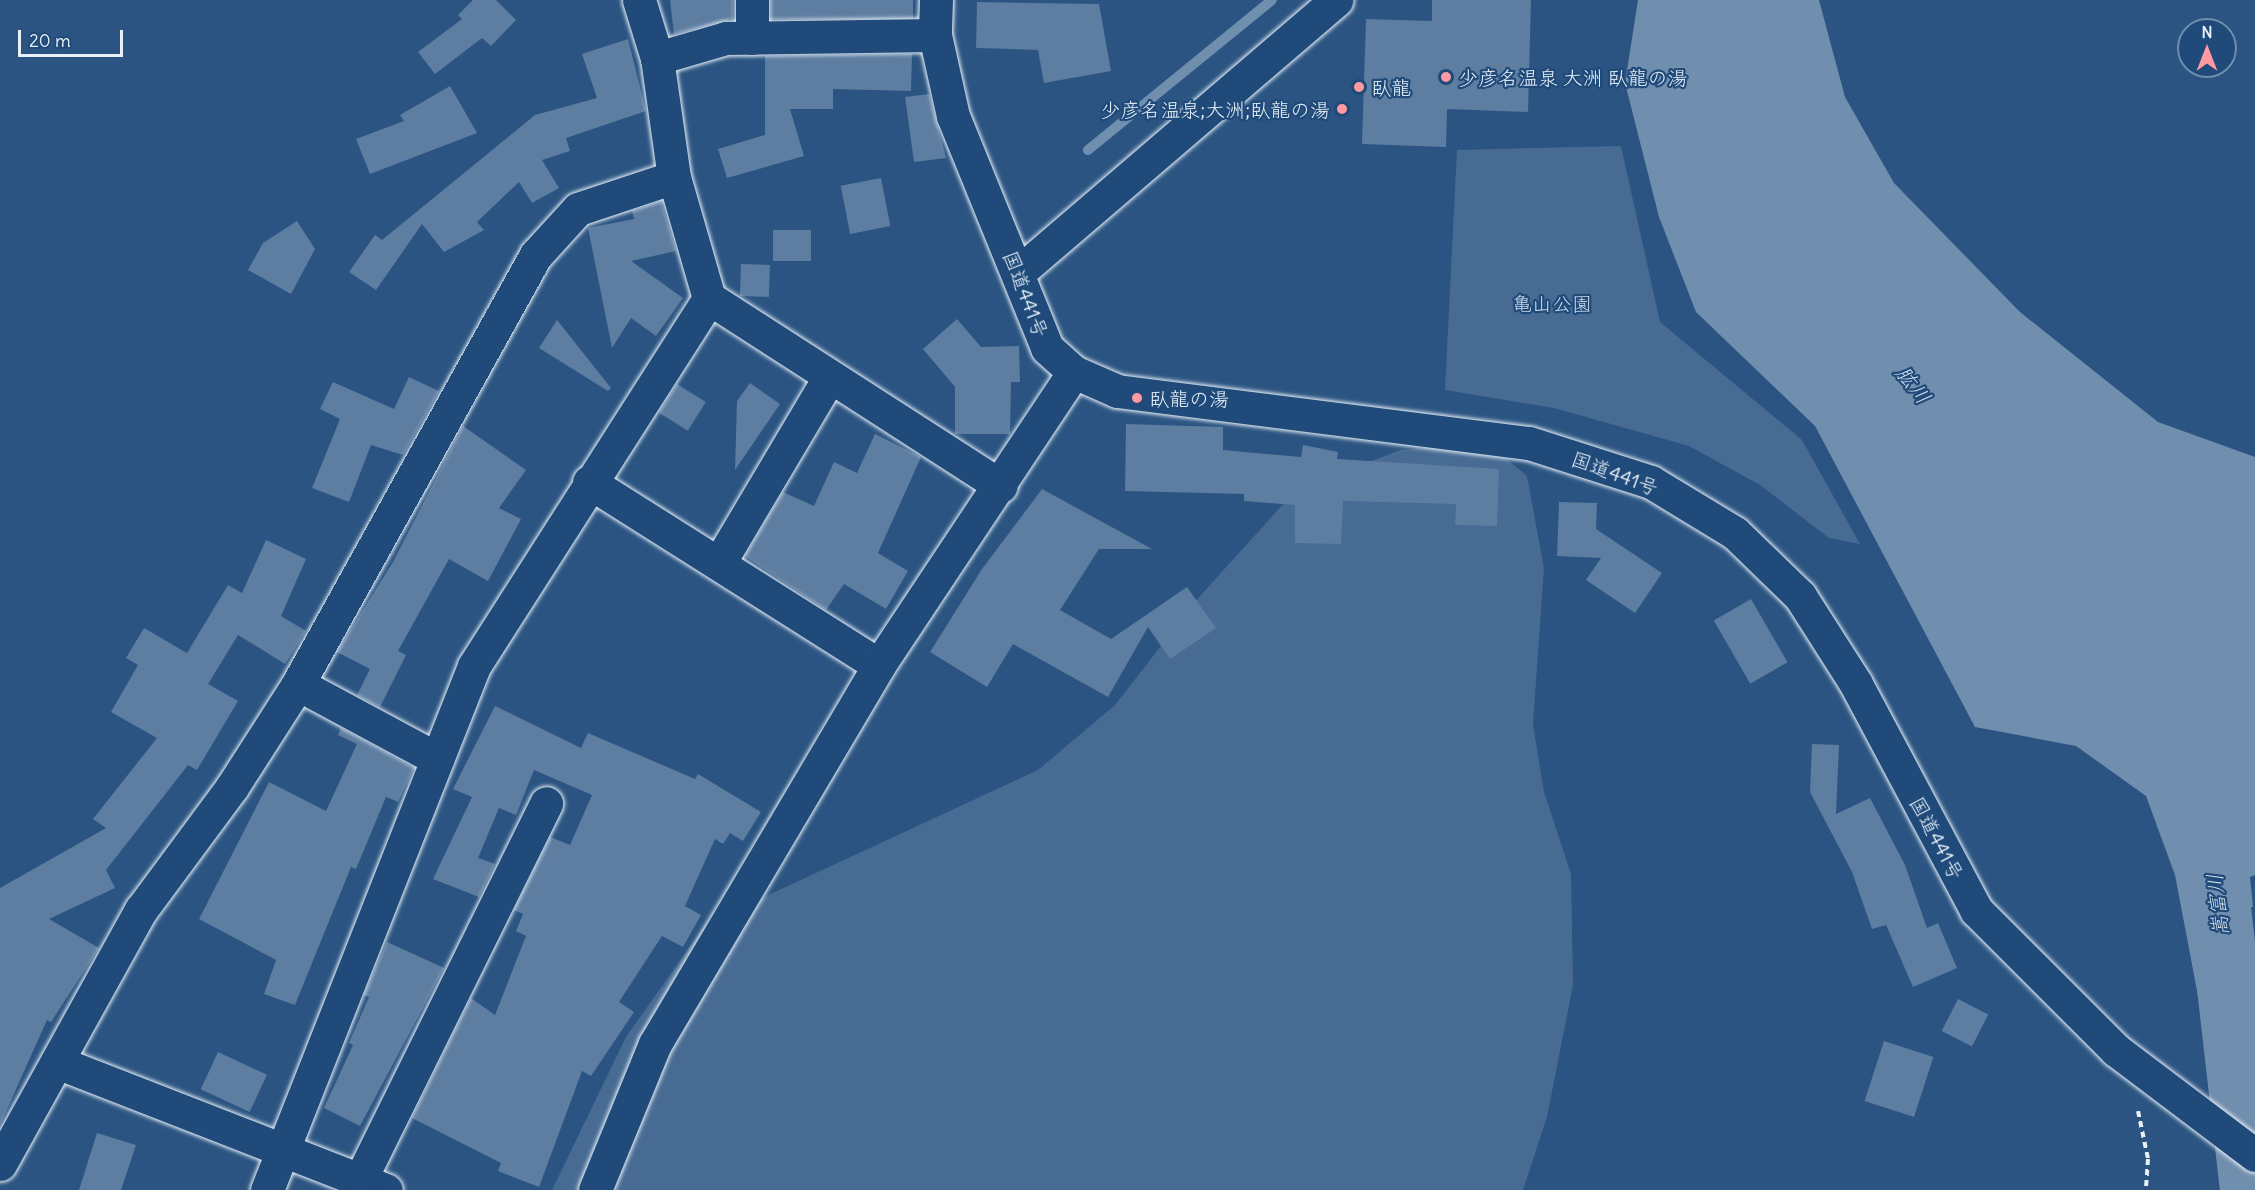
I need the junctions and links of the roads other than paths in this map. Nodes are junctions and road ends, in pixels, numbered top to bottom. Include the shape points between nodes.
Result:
1 (639, 0) edge
2 (752, 0) edge
3 (936, 0) edge
4 (1336, 0) edge
5 (935, 35) junction
6 (752, 38) junction
7 (657, 58) junction
8 (674, 177) junction
9 (1019, 272) junction
10 (709, 298) junction
11 (1074, 372) junction
12 (830, 376) junction
13 (589, 482) junction
14 (1001, 486) junction
15 (719, 563) junction
16 (879, 665) junction
17 (298, 684) junction
18 (437, 759) junction
19 (546, 803) dead end
20 (57, 1062) junction
21 (283, 1150) junction
22 (2255, 1155) edge
23 (0, 1164) edge
24 (374, 1184) edge
25 (267, 1190) edge
26 (595, 1190) edge

1 - 7 main road
2 - 6 main road
3 - 5 main road, 国道441号
4 - 9 main road
5 - 6 main road
5 - 9 main road, 国道441号 via 953,117
6 - 7 main road via 726,38
7 - 8 main road
8 - 10 main road
8 - 17 main road via 578,209 536,255
9 - 11 main road, 国道441号 via 1047,348
10 - 12 main road
10 - 13 main road
11 - 14 main road
11 - 22 main road, 国道441号 via 1117,391 1529,443 1652,482 1734,533 1800,596 1856,684 1976,910 2116,1050
12 - 14 main road
12 - 15 main road
13 - 15 main road
13 - 18 main road via 474,666
14 - 16 main road
15 - 16 main road
16 - 26 main road via 655,1044
17 - 18 main road
17 - 20 main road via 232,787 141,910
18 - 21 main road
19 - 24 main road
20 - 21 main road
20 - 23 main road
21 - 24 main road
21 - 25 main road

